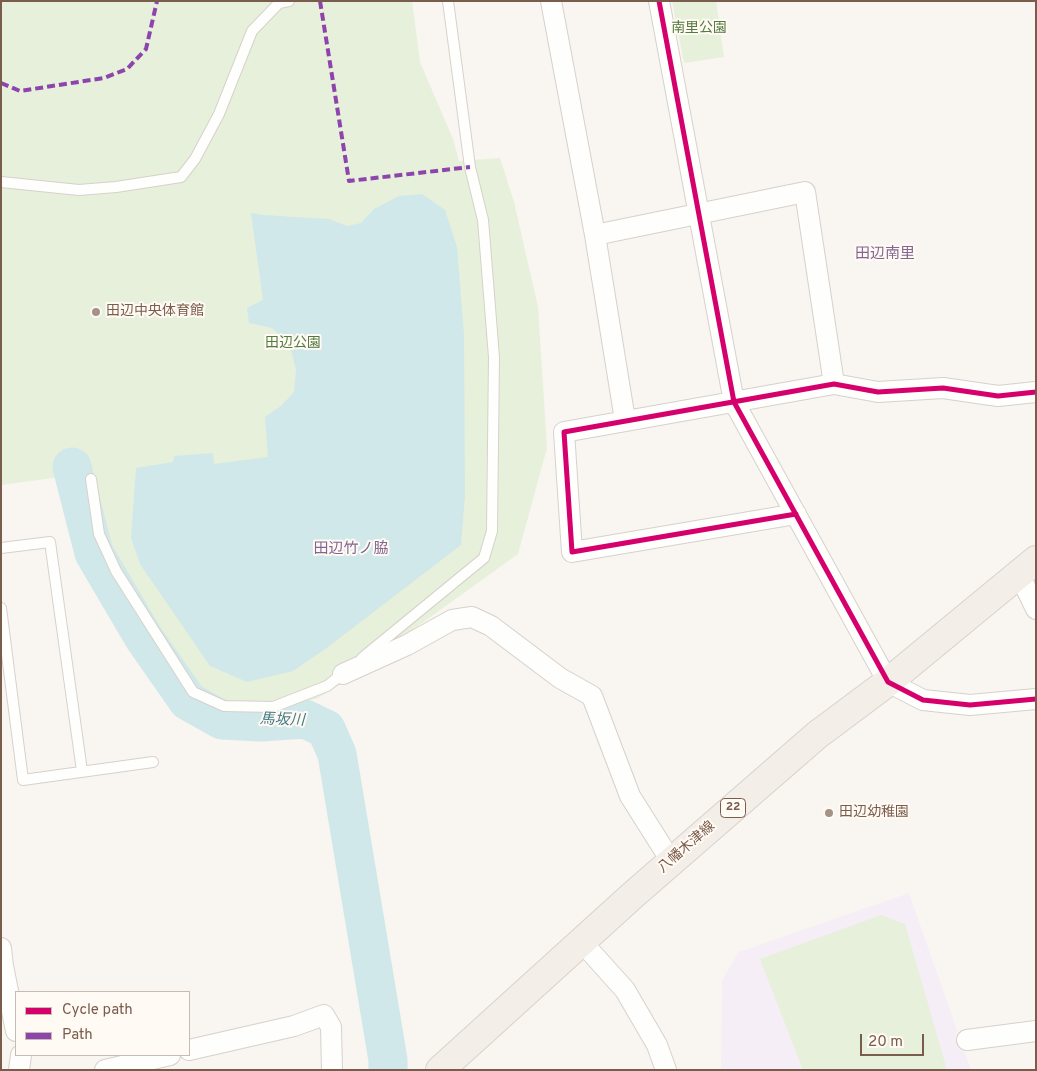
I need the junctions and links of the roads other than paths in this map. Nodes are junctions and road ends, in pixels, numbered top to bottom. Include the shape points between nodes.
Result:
1 (289, 1) edge
2 (448, 1) edge
3 (551, 1) edge
4 (660, 1) edge
5 (1, 182) edge
6 (698, 214) junction
7 (595, 235) junction
8 (834, 384) junction
9 (1036, 392) edge
10 (734, 402) junction
11 (625, 420) junction
12 (91, 479) dead end
13 (796, 514) junction
14 (1, 548) edge
15 (1027, 567) edge
16 (1, 608) edge
17 (1036, 609) edge
18 (343, 674) junction
19 (888, 682) junction
20 (1036, 699) edge
21 (153, 762) dead end
22 (82, 771) junction
23 (671, 861) junction
24 (582, 941) junction
25 (1, 948) edge
26 (15, 1026) edge
27 (1036, 1031) edge
28 (967, 1040) dead end
29 (190, 1050) edge
30 (21, 1056) edge
31 (166, 1056) edge
32 (18, 1070) edge
33 (105, 1070) edge
34 (332, 1070) edge
35 (440, 1070) edge
36 (666, 1070) edge

1 - 5 lane via 279,3 252,31 219,114 195,159 181,177 79,190
2 - 18 lane via 470,167 483,220 494,357 492,530 484,558
3 - 7 street
4 - 6 street
6 - 7 street
6 - 8 street via 805,192
6 - 10 street
7 - 11 street
8 - 9 street via 878,392 943,388 998,396
8 - 10 street
10 - 11 street
10 - 13 street
11 - 13 street via 564,432 572,552
12 - 18 lane via 99,534 116,571 193,692 224,706 273,707 327,686
13 - 19 street
14 - 22 lane via 50,542
15 - 17 street
15 - 19 main road, 八幡木津線 / 22
16 - 22 lane via 23,780
18 - 23 street via 452,620 472,617 491,626 560,678 592,696 630,796
19 - 20 street via 923,700 970,705
19 - 23 main road, 八幡木津線 / 22 via 817,736
21 - 22 lane
23 - 24 main road, 八幡木津線 / 22
24 - 35 main road, 八幡木津線 / 22
24 - 36 street via 625,990 657,1045
25 - 26 street
27 - 28 street
29 - 34 street via 294,1026 324,1015 331,1028
30 - 32 street
31 - 33 street

